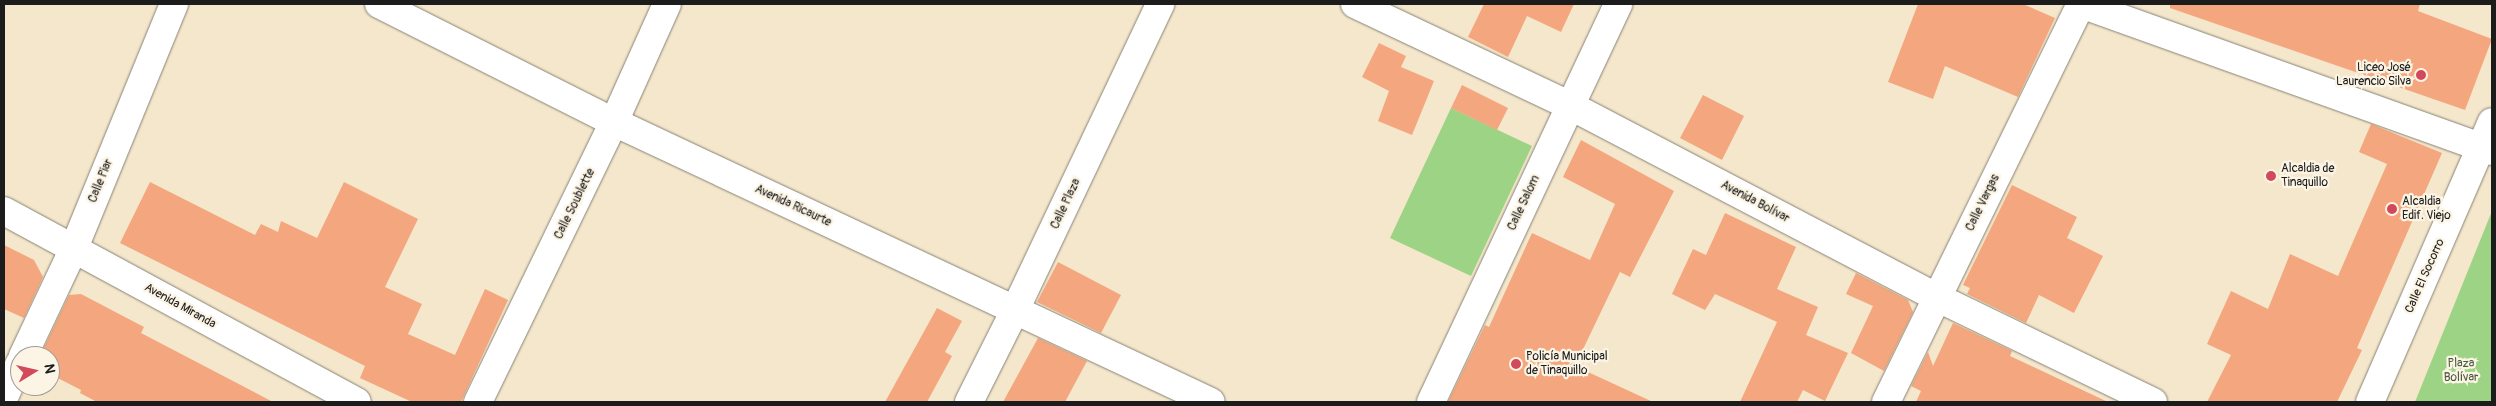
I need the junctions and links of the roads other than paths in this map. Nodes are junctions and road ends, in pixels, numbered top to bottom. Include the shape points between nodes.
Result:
1 (174, 4) edge
2 (379, 4) edge
3 (667, 4) edge
4 (1160, 4) edge
5 (1355, 4) edge
6 (1618, 4) edge
7 (2081, 4) edge
8 (1570, 105) junction
9 (614, 122) junction
10 (2492, 122) edge
11 (2487, 149) edge
12 (4, 211) edge
13 (74, 248) junction
14 (1936, 297) junction
15 (1016, 310) junction
16 (28, 346) edge
17 (10, 384) edge
18 (4, 397) edge
19 (357, 402) edge
20 (478, 402) edge
21 (969, 402) edge
22 (1210, 402) edge
23 (1431, 402) edge
24 (1886, 402) edge
25 (2153, 402) edge
26 (2370, 402) edge

1 - 13 street, Calle Piar
2 - 9 street, Avenida Ricaurte
3 - 9 street, Calle Soublette
4 - 15 street, Calle Plaza
5 - 8 street, Avenida Bolívar
6 - 8 street, Calle Salom
7 - 11 street
7 - 14 street, Calle Vargas
8 - 14 street, Avenida Bolívar
8 - 23 street, Calle Salom
9 - 15 street, Avenida Ricaurte
9 - 20 street, Calle Soublette
10 - 11 street, Calle El Socorro
11 - 26 street, Calle El Socorro
12 - 13 street, Avenida Miranda
13 - 16 street, Calle Piar
13 - 19 street, Avenida Miranda
14 - 24 street, Calle Vargas
14 - 25 street, Avenida Bolívar
15 - 21 street, Calle Plaza
15 - 22 street, Avenida Ricaurte
17 - 18 street

